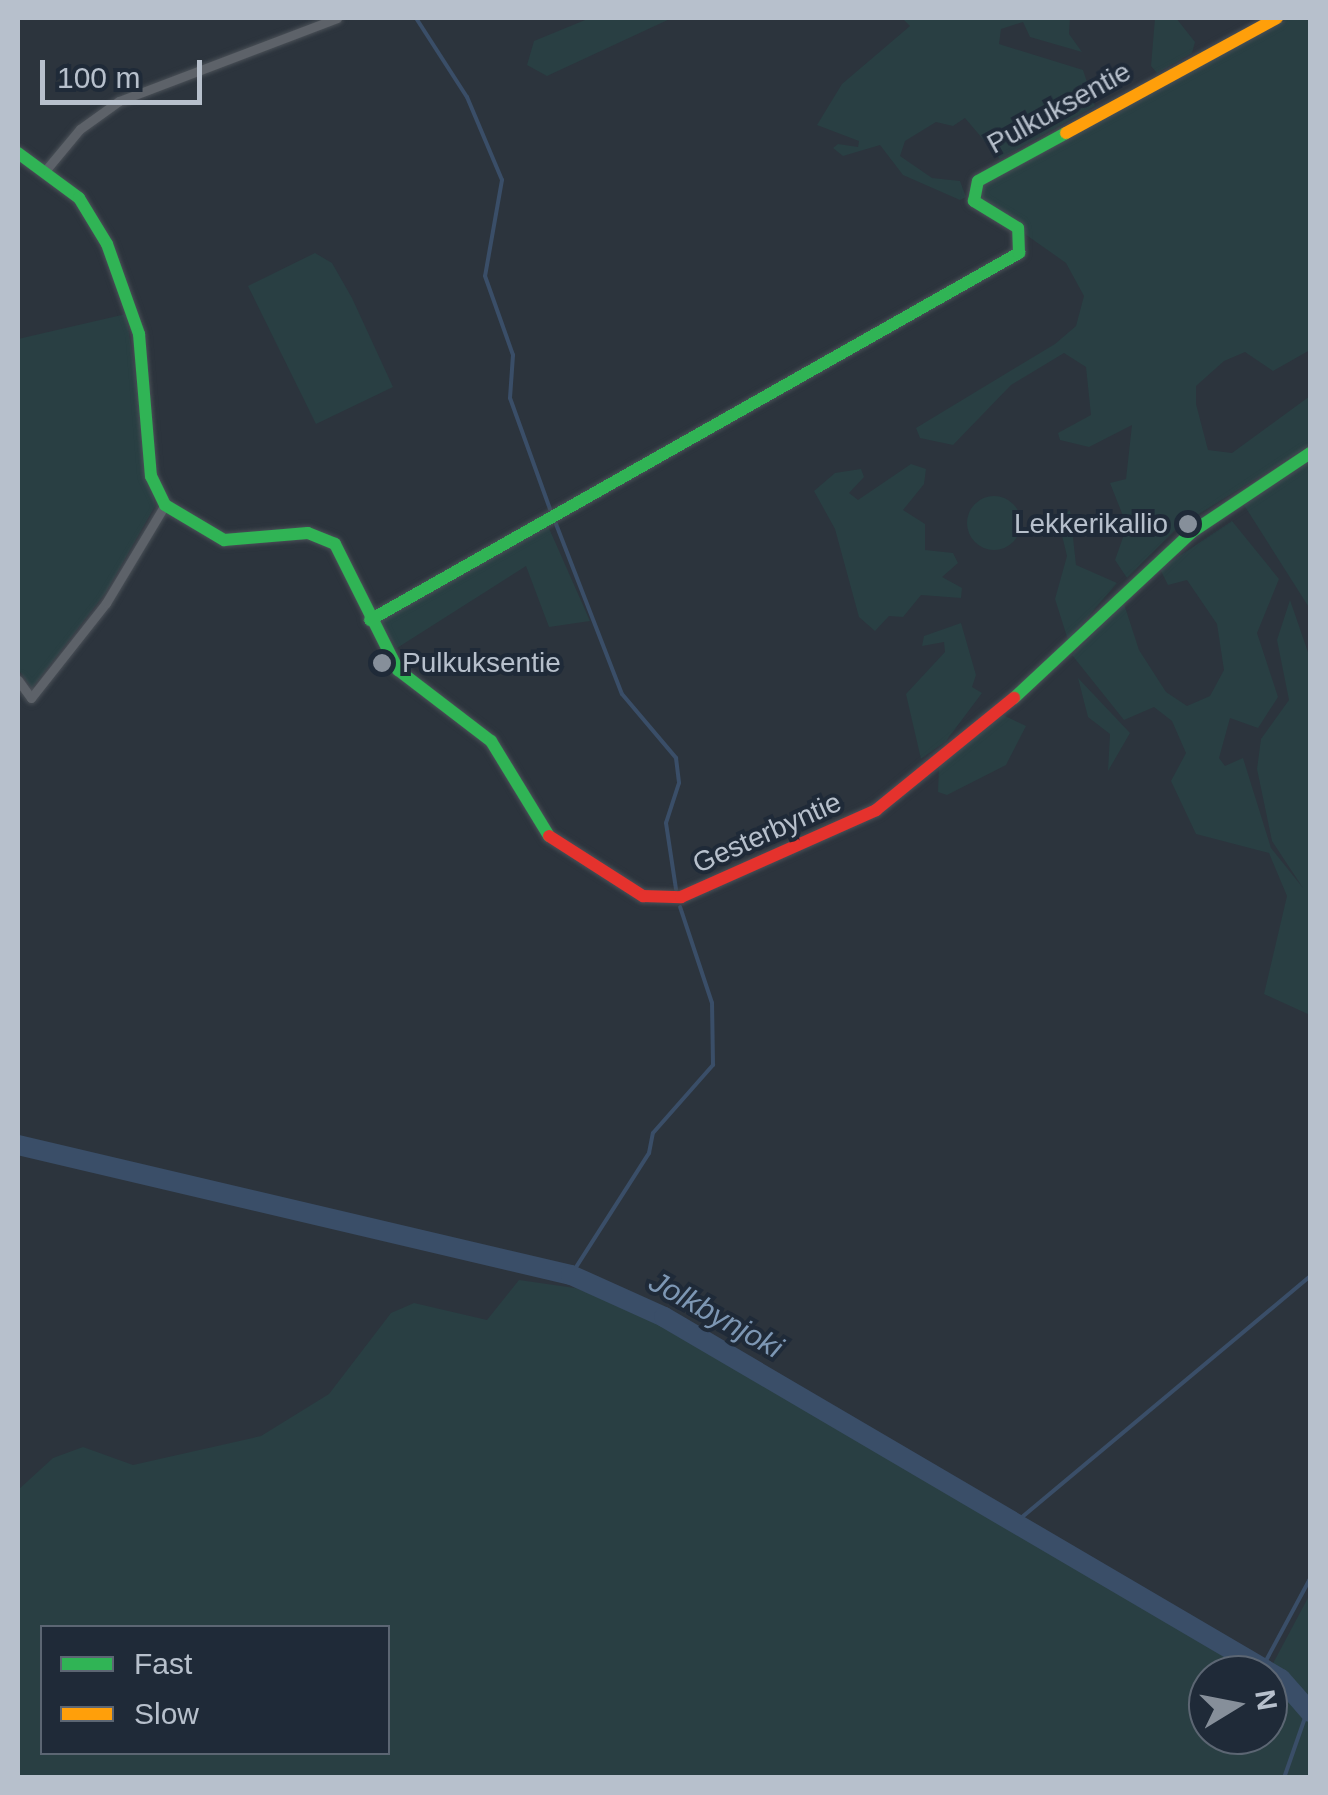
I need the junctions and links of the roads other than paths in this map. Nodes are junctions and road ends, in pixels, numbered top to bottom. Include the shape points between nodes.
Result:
1 (336, 18) edge
2 (1277, 18) edge
3 (18, 152) edge
4 (45, 170) junction
5 (1310, 452) edge
6 (165, 506) junction
7 (370, 620) junction
8 (18, 680) edge

1 - 4 street via 119,101 80,129
2 - 7 street, Pulkuksentie via 978,181 974,201 1018,228 1019,252
3 - 4 street
4 - 6 street via 92,215 127,293 145,370 152,476
5 - 7 street, Gesterbyntie via 1192,532 1042,676 876,810 793,855 681,897 626,890 556,846 490,741 398,670
6 - 7 street, Gesterbyntie via 224,540 323,537 352,567
6 - 8 street via 106,603 31,698

